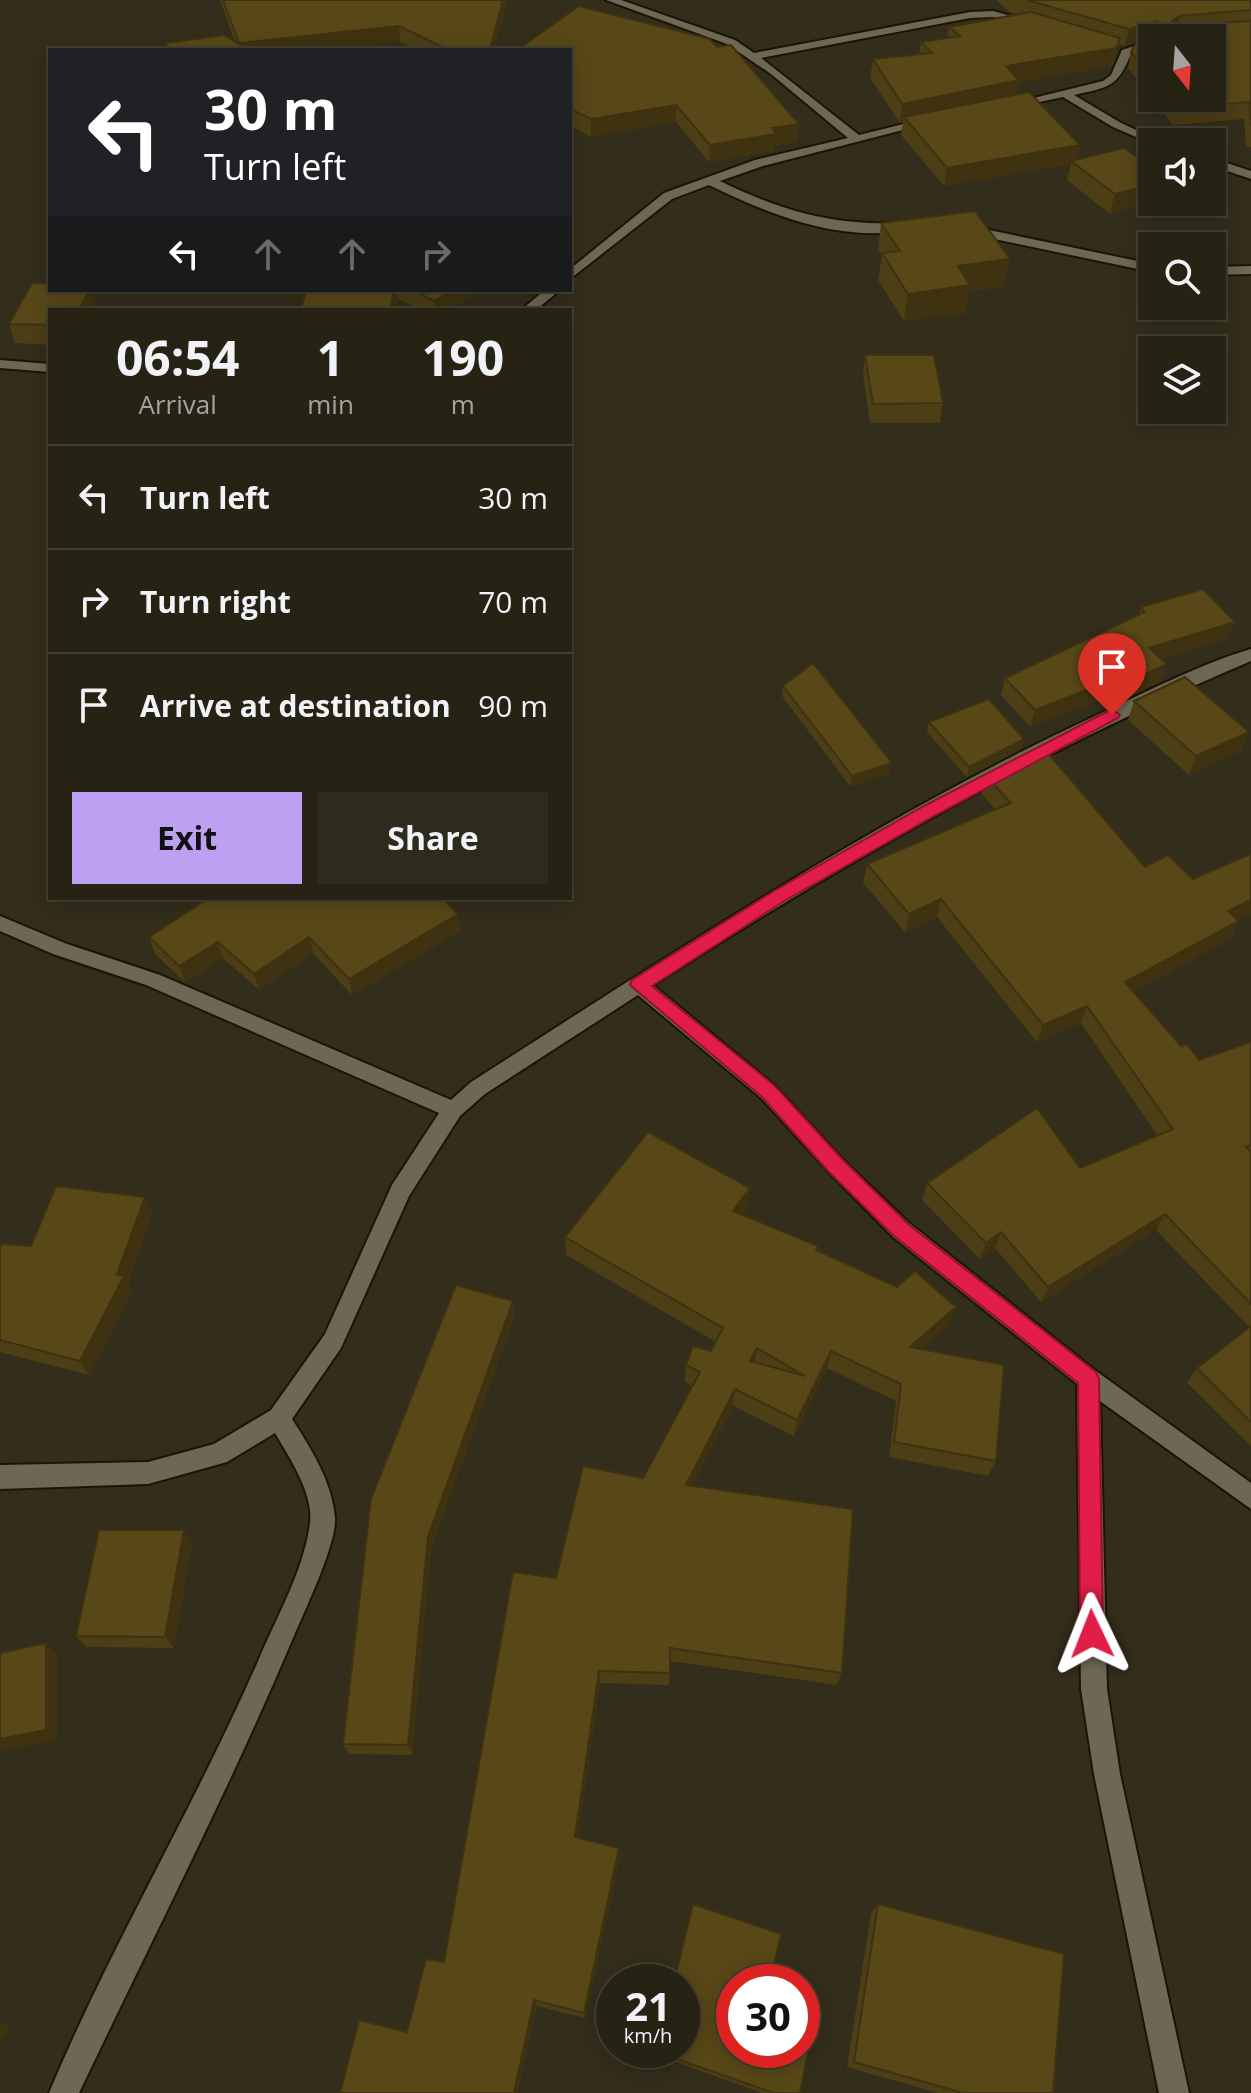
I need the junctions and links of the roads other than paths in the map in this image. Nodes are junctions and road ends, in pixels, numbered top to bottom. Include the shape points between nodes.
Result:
1 (611, 0) edge
2 (1044, 28) edge
3 (1138, 48) edge
4 (1112, 49) edge
5 (1126, 52) junction
6 (753, 56) junction
7 (1067, 95) junction
8 (998, 108) edge
9 (944, 119) edge
10 (1138, 134) edge
11 (857, 139) junction
12 (1226, 167) edge
13 (1251, 175) edge
14 (707, 180) junction
15 (916, 226) edge
16 (951, 227) edge
17 (1138, 265) edge
18 (1251, 270) edge
19 (1226, 271) edge
20 (572, 273) edge
21 (550, 292) edge
22 (530, 308) edge
23 (0, 364) edge
24 (48, 368) edge
25 (1251, 655) edge
26 (0, 923) edge
27 (639, 985) junction
28 (453, 1110) junction
29 (1088, 1379) junction
30 (279, 1418) junction
31 (0, 1477) edge
32 (1251, 1497) edge
33 (64, 2093) edge
34 (1174, 2093) edge

1 - 6 street via 694,27
2 - 6 street via 1011,17 970,15
3 - 5 street
4 - 5 street
5 - 7 street via 1107,84
6 - 11 street
7 - 8 street
7 - 10 street
9 - 11 street
11 - 14 street
12 - 13 street
14 - 15 street via 802,221 861,230
14 - 20 street via 668,196
16 - 17 street
18 - 19 street
21 - 22 street
23 - 24 street
25 - 27 street via 1087,726 930,810 780,895
26 - 28 street via 153,980
27 - 28 street via 478,1088
27 - 29 street via 768,1092 901,1230
28 - 30 street via 400,1191 333,1341
29 - 32 street
29 - 34 street via 1094,1689
30 - 31 street via 219,1454 148,1473
30 - 33 street via 311,1472 323,1520 308,1574 233,1749

